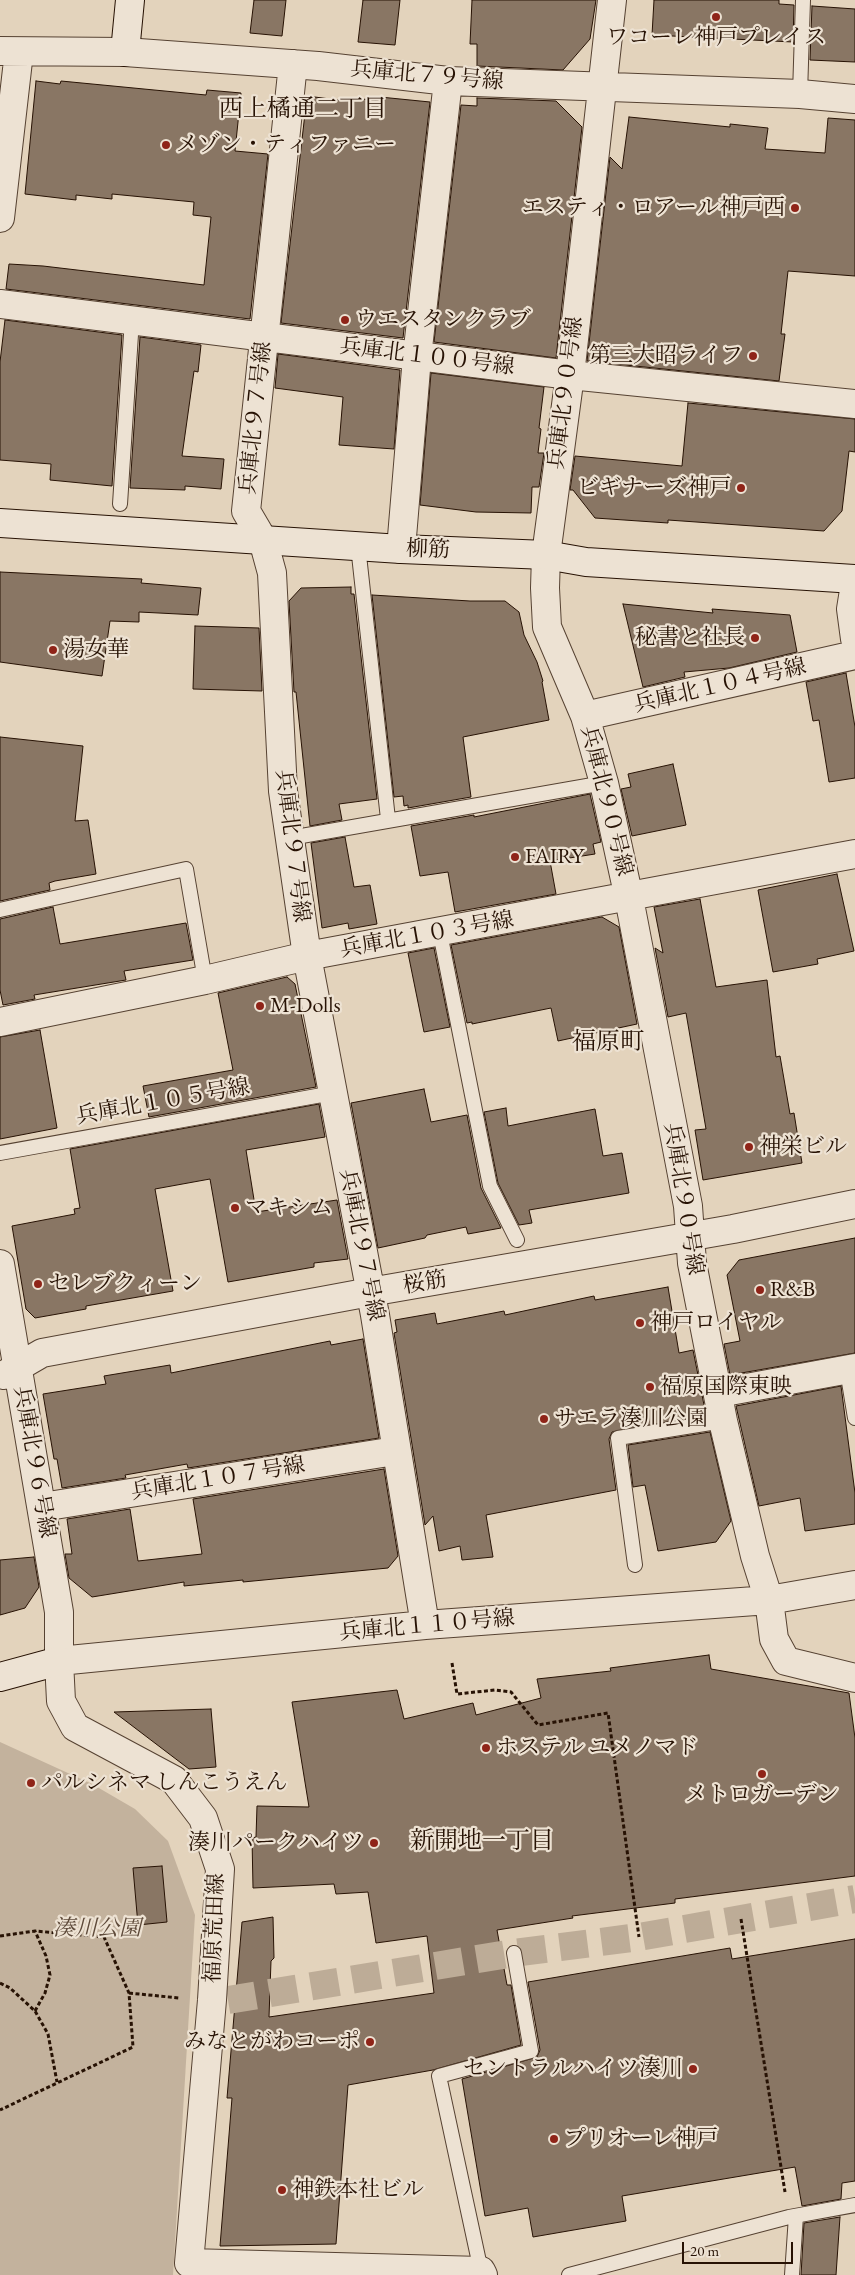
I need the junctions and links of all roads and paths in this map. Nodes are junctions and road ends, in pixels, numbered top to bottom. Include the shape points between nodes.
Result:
1 (130, 0) edge
2 (612, 0) edge
3 (804, 0) edge
4 (10, 52) edge
5 (125, 52) junction
6 (293, 64) junction
7 (448, 81) junction
8 (602, 86) junction
9 (800, 94) junction
10 (855, 99) edge
11 (0, 218) edge
12 (0, 304) edge
13 (132, 319) junction
14 (265, 336) junction
15 (417, 357) junction
16 (570, 375) junction
17 (855, 404) edge
18 (120, 504) dead end
19 (0, 524) edge
20 (263, 540) junction
21 (358, 546) junction
22 (401, 549) junction
23 (546, 555) junction
24 (855, 579) edge
25 (855, 584) edge
26 (855, 639) edge
27 (855, 656) edge
28 (585, 716) junction
29 (604, 783) junction
30 (388, 819) junction
31 (290, 838) junction
32 (855, 854) edge
33 (629, 898) junction
34 (0, 910) edge
35 (440, 933) junction
36 (307, 956) junction
37 (205, 980) junction
38 (0, 1022) edge
39 (332, 1093) junction
40 (0, 1153) edge
41 (855, 1204) edge
42 (691, 1236) junction
43 (516, 1240) dead end
44 (0, 1264) edge
45 (370, 1292) junction
46 (851, 1369) edge
47 (9, 1372) edge
48 (719, 1393) junction
49 (855, 1418) edge
50 (724, 1421) junction
51 (395, 1451) junction
52 (42, 1507) junction
53 (635, 1565) dead end
54 (855, 1585) edge
55 (769, 1600) junction
56 (424, 1625) junction
57 (58, 1661) junction
58 (452, 1663) dead end
59 (0, 1677) edge
60 (855, 1678) edge
61 (741, 1919) dead end
62 (35, 1931) junction
63 (0, 1936) edge
64 (639, 1937) dead end
65 (514, 1954) dead end
66 (0, 1983) edge
67 (130, 1993) junction
68 (181, 1999) dead end
69 (35, 2011) junction
70 (57, 2082) junction
71 (0, 2110) edge
72 (855, 2205) edge
73 (793, 2216) junction
74 (482, 2273) edge
75 (569, 2275) edge
76 (792, 2275) edge

1 - 5 street
2 - 8 street, 兵庫北９０号線
3 - 9 lane
4 - 5 street, 兵庫北７９号線
4 - 11 street
5 - 6 street, 兵庫北７９号線
6 - 7 street, 兵庫北７９号線
6 - 14 street, 兵庫北９７号線
7 - 8 street, 兵庫北７９号線
7 - 15 street
8 - 9 street, 兵庫北７９号線
8 - 16 street, 兵庫北９０号線
9 - 10 street, 兵庫北７９号線
12 - 13 street, 兵庫北１００号線
13 - 14 street, 兵庫北１００号線
13 - 18 lane
14 - 15 street, 兵庫北１００号線
14 - 20 street, 兵庫北９７号線 via 246,511
15 - 16 street, 兵庫北１００号線
15 - 22 street
16 - 17 street, 兵庫北１００号線
16 - 23 street, 兵庫北９０号線
19 - 20 street, 柳筋
20 - 21 street, 柳筋
20 - 31 street, 兵庫北９７号線 via 272,573 283,791
21 - 22 street, 柳筋
21 - 30 lane
22 - 23 street, 柳筋
23 - 24 street, 柳筋 via 586,562
23 - 28 street, 兵庫北９０号線 via 547,626
25 - 26 street via 851,609
27 - 28 street, 兵庫北１０４号線
28 - 29 street, 兵庫北９０号線
29 - 30 lane
29 - 33 street, 兵庫北９０号線
30 - 31 lane
31 - 36 street, 兵庫北９７号線
32 - 33 street, 兵庫北１０３号線
33 - 35 street, 兵庫北１０３号線
33 - 42 street, 兵庫北９０号線
34 - 37 lane via 186,870
35 - 36 street, 兵庫北１０３号線
35 - 43 lane via 490,1186
36 - 37 street, 兵庫北１０３号線
36 - 39 street, 兵庫北９７号線
37 - 38 street, 兵庫北１０３号線
39 - 40 lane, 兵庫北１０５号線
39 - 45 street, 兵庫北９７号線
41 - 42 street, 桜筋
42 - 45 street, 桜筋
42 - 48 street, 兵庫北９０号線 via 692,1263
44 - 47 street, 兵庫北９６号線
45 - 47 street, 桜筋 via 42,1354
45 - 51 street, 兵庫北９７号線
46 - 48 street
46 - 49 lane
47 - 52 street, 兵庫北９６号線
48 - 50 street, 兵庫北９０号線
50 - 53 lane via 618,1438
50 - 55 street, 兵庫北９０号線 via 755,1556
51 - 52 street, 兵庫北１０７号線
51 - 56 street, 兵庫北９７号線
52 - 57 street, 兵庫北９６号線 via 59,1612
54 - 55 street, 兵庫北１１０号線
55 - 56 street, 兵庫北１１０号線
55 - 60 street, 兵庫北９０号線 via 774,1639 786,1661
56 - 57 street, 兵庫北１１０号線
57 - 59 street, 兵庫北１１０号線
57 - 74 street, 福原荒田線 via 61,1701 75,1727 174,1780 203,1818 220,1870 189,2263
58 - 64 path via 456,1694 495,1690 511,1692 538,1725 608,1713
61 - 73 path
62 - 63 path
62 - 67 path via 104,1938
62 - 69 path via 50,1975
65 - 74 lane via 532,2051 439,2076
66 - 69 path
67 - 68 path
67 - 70 path via 133,2047
69 - 70 path via 48,2034
70 - 71 path
72 - 73 lane
73 - 75 lane
73 - 76 lane

